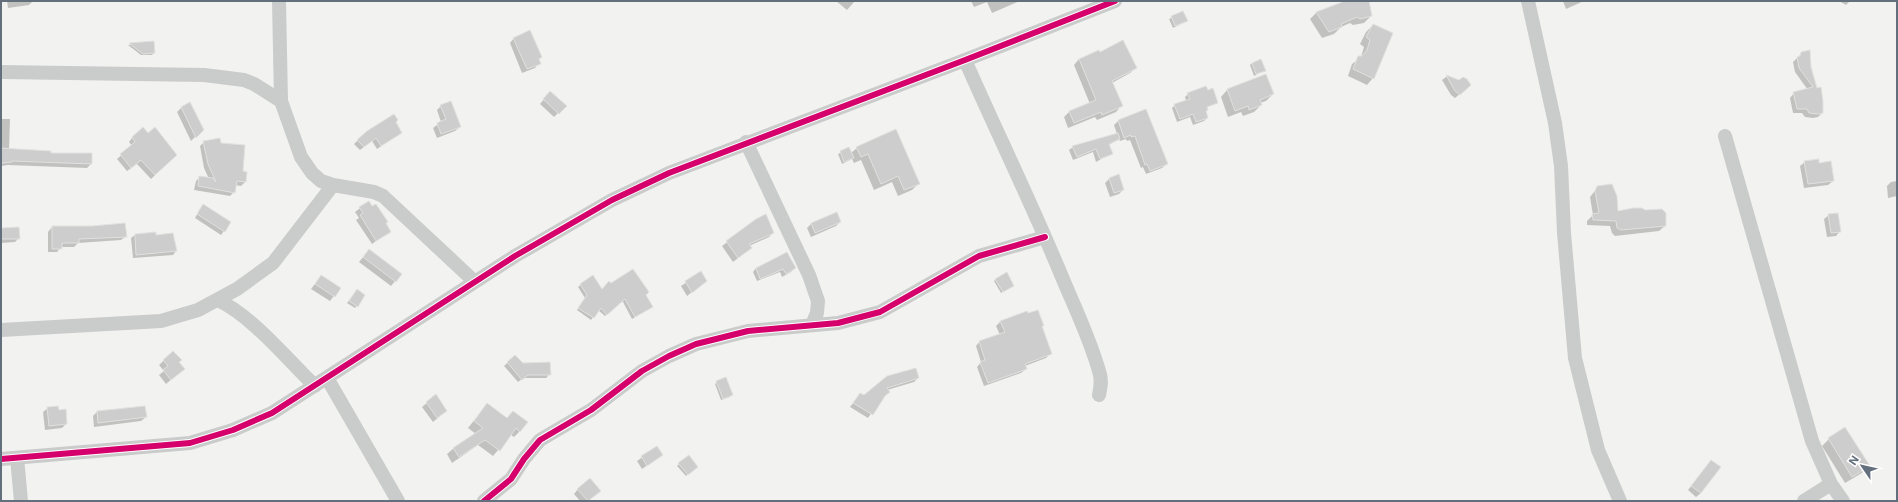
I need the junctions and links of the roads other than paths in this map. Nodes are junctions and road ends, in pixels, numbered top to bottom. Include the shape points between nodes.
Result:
1 (279, 1) edge
2 (1115, 1) edge
3 (1528, 1) edge
4 (966, 60) junction
5 (1, 72) edge
6 (281, 101) junction
7 (1725, 136) dead end
8 (746, 142) junction
9 (333, 185) junction
10 (1045, 236) junction
11 (475, 282) junction
12 (218, 300) junction
13 (812, 325) junction
14 (1, 330) edge
15 (327, 378) junction
16 (314, 386) junction
17 (1099, 394) dead end
18 (17, 458) junction
19 (1, 459) edge
20 (1831, 484) junction
21 (21, 501) edge
22 (398, 501) edge
23 (484, 501) edge
24 (1620, 501) edge
25 (1804, 501) edge
26 (1843, 501) edge

1 - 6 street
2 - 4 street
3 - 24 street via 1559,152 1575,358 1598,450
4 - 8 street
4 - 10 street
5 - 6 street via 219,77 244,80
6 - 9 street via 301,157 321,181
7 - 20 street via 1812,441
8 - 11 street via 669,172 612,200
8 - 13 street via 809,275 818,301
9 - 11 street via 383,196
9 - 12 street via 273,263 238,289
10 - 13 street via 979,256 880,312 838,323
10 - 17 street via 1099,371 1102,384
11 - 15 street
12 - 14 street via 198,310 161,321
12 - 16 street via 233,307 248,319
13 - 23 street via 748,331 696,344 669,356 642,372 591,410 540,440 511,479
15 - 16 street
15 - 22 street
16 - 18 street via 272,413 233,430 190,443
18 - 19 street
18 - 21 street
20 - 25 street
20 - 26 street

